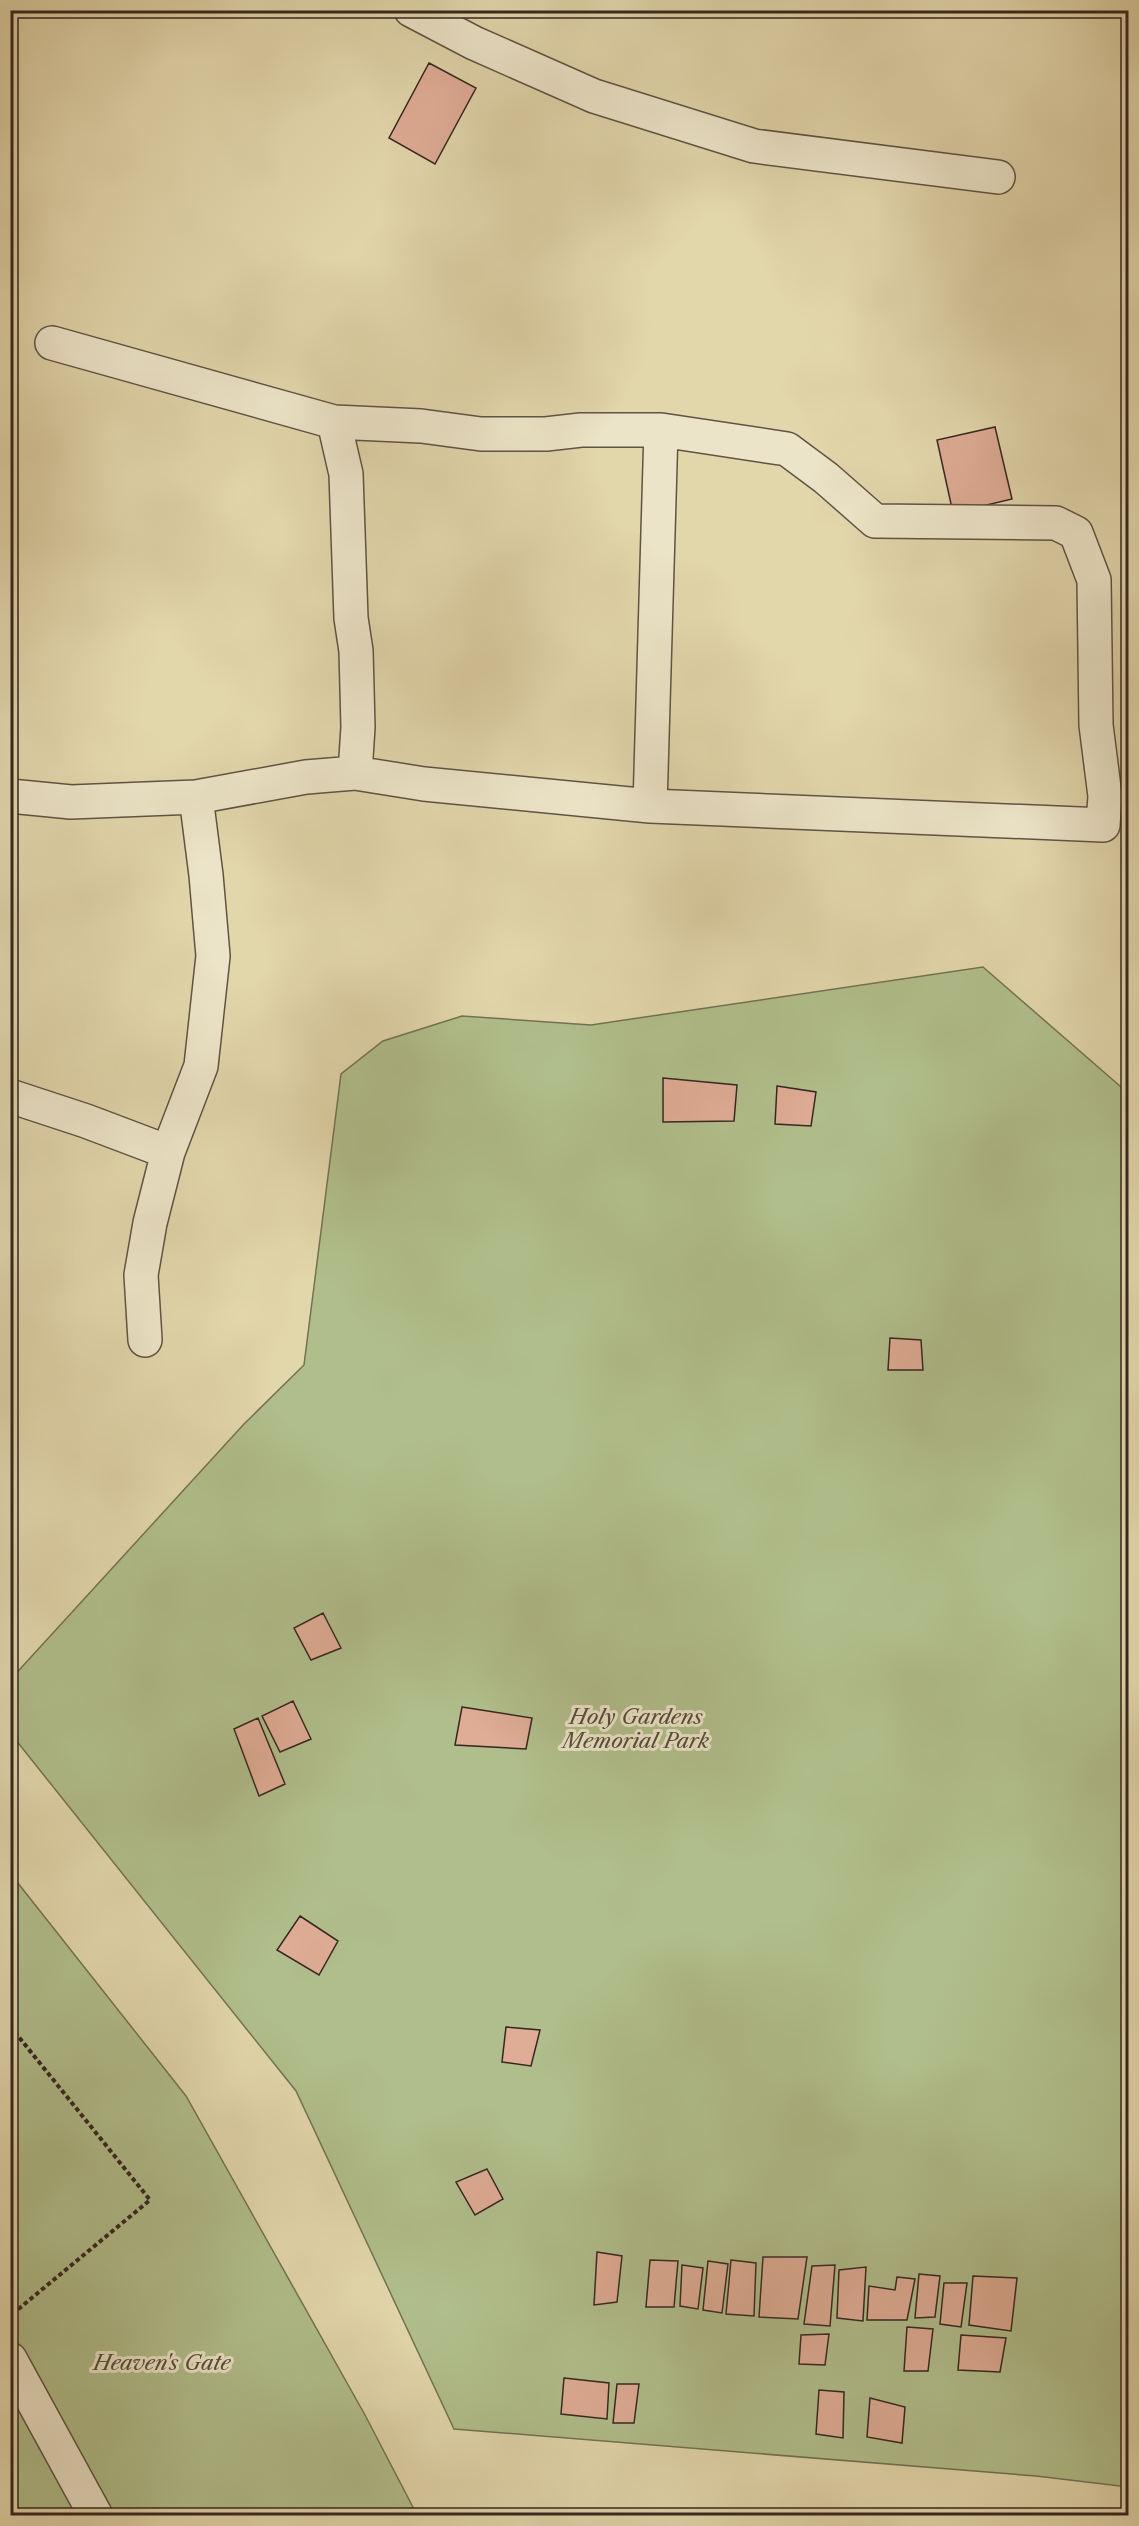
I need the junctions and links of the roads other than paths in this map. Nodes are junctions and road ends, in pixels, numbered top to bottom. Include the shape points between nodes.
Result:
1 (411, 10) edge
2 (998, 177) dead end
3 (52, 343) dead end
4 (334, 422) junction
5 (661, 430) junction
6 (355, 773) junction
7 (10, 796) edge
8 (196, 797) junction
9 (650, 806) junction
10 (10, 1095) edge
11 (168, 1152) junction
12 (144, 1340) dead end
13 (10, 2359) edge
14 (96, 2516) edge

1 - 2 street via 474,43 594,96 754,146
3 - 4 street
4 - 5 street via 421,426 481,434
4 - 6 street via 346,474 351,618 356,651
5 - 9 street
5 - 9 street via 787,449 875,521 1056,523 1076,533 1094,580 1096,725 1105,796 1103,825
6 - 8 street via 306,777
6 - 9 street via 424,784
7 - 8 street via 71,802
8 - 11 street via 213,956 201,1066
10 - 11 street
11 - 12 street via 141,1275
13 - 14 street

